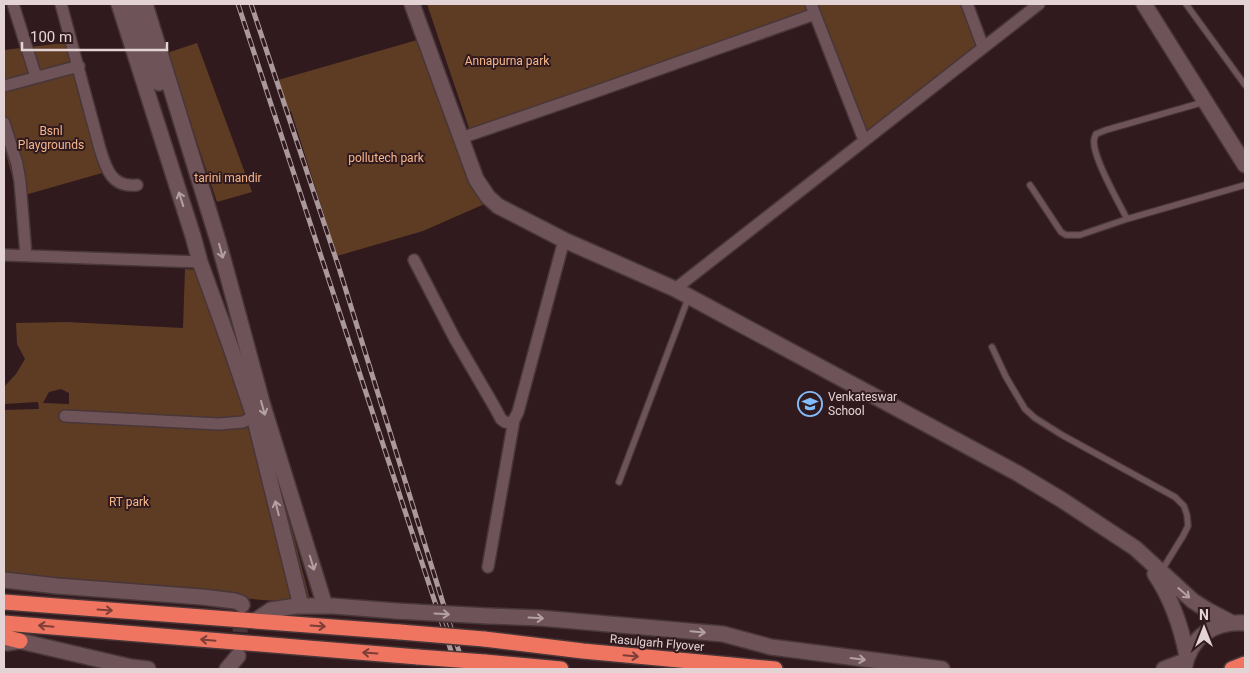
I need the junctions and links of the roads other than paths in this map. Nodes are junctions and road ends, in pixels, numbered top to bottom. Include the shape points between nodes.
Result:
1 (13, 4) edge
2 (61, 4) edge
3 (119, 4) edge
4 (132, 4) edge
5 (145, 4) edge
6 (412, 4) edge
7 (967, 4) edge
8 (1038, 4) edge
9 (1144, 4) edge
10 (1186, 4) edge
11 (813, 9) edge
12 (983, 47) junction
13 (79, 66) junction
14 (36, 77) junction
15 (1245, 85) edge
16 (4, 86) edge
17 (1205, 102) junction
18 (4, 123) edge
19 (460, 138) junction
20 (864, 140) junction
21 (1245, 165) edge
22 (137, 185) dead end
23 (1030, 185) dead end
24 (1245, 185) edge
25 (201, 212) junction
26 (1127, 219) junction
27 (215, 230) junction
28 (193, 236) junction
29 (564, 240) junction
30 (4, 255) edge
31 (26, 256) junction
32 (414, 260) dead end
33 (200, 262) junction
34 (675, 289) junction
35 (689, 296) junction
36 (992, 347) dead end
37 (65, 416) dead end
38 (254, 416) junction
39 (514, 420) junction
40 (619, 482) dead end
41 (1135, 548) junction
42 (488, 567) dead end
43 (1161, 572) junction
44 (4, 580) edge
45 (4, 602) edge
46 (242, 604) dead end
47 (301, 606) junction
48 (325, 606) junction
49 (255, 621) junction
50 (1230, 622) junction
51 (4, 623) edge
52 (1245, 623) edge
53 (4, 637) edge
54 (20, 641) junction
55 (4, 644) edge
56 (238, 656) tunnel mouth
57 (489, 662) junction
58 (1186, 662) edge
59 (1245, 664) edge
60 (148, 669) edge
61 (227, 669) edge
62 (508, 669) edge
63 (556, 669) edge
64 (775, 669) edge
65 (942, 669) edge
66 (1164, 669) edge
67 (1232, 669) edge

1 - 14 street
2 - 13 street
28 -> 3 street
4 - 25 street
5 - 27 street
6 - 19 street
7 - 12 street
8 - 12 street
9 - 17 street
10 - 15 lane
11 - 19 street via 589,94
11 - 20 street
12 - 20 street
13 - 14 street
13 - 22 street via 107,169 120,184
14 - 16 street
17 - 21 street
17 - 26 lane via 1096,134 1094,148 1098,159
18 - 31 street via 20,182
19 - 29 street via 476,179 488,197 498,206
20 - 34 street
23 - 26 lane via 1066,235 1080,234
24 - 26 lane
25 - 27 street
25 - 28 street via 200,226
27 -> 48 street via 263,406
28 - 33 street
29 - 34 street
29 - 39 street
30 - 31 street
31 - 33 street
32 - 39 street via 501,419 510,423
33 - 38 street
34 - 35 street
35 - 40 lane
35 - 41 street via 1018,473
36 - 43 lane via 1025,409 1035,418 1184,506 1188,526
37 - 38 street via 220,424 243,422
47 -> 38 street
39 - 42 street
41 - 43 street
41 - 58 street via 1165,588 1177,614 1184,636
43 -> 50 street via 1193,600
44 - 46 street via 202,597
45 -> 49 highway, Rasulgarh Flyover
47 - 48 street
47 - 49 street via 271,610
48 -> 65 street, bridge via 540,618 723,634 771,647
49 -> 64 highway, Rasulgarh Flyover, bridge via 484,639
50 - 52 street
50 - 58 street via 1204,633 1194,643
57 -> 51 highway, bridge
53 - 54 highway
54 - 55 street
54 - 60 street
56 - 61 street
57 - 62 street
57 - 63 highway
58 - 66 street
59 - 67 highway

